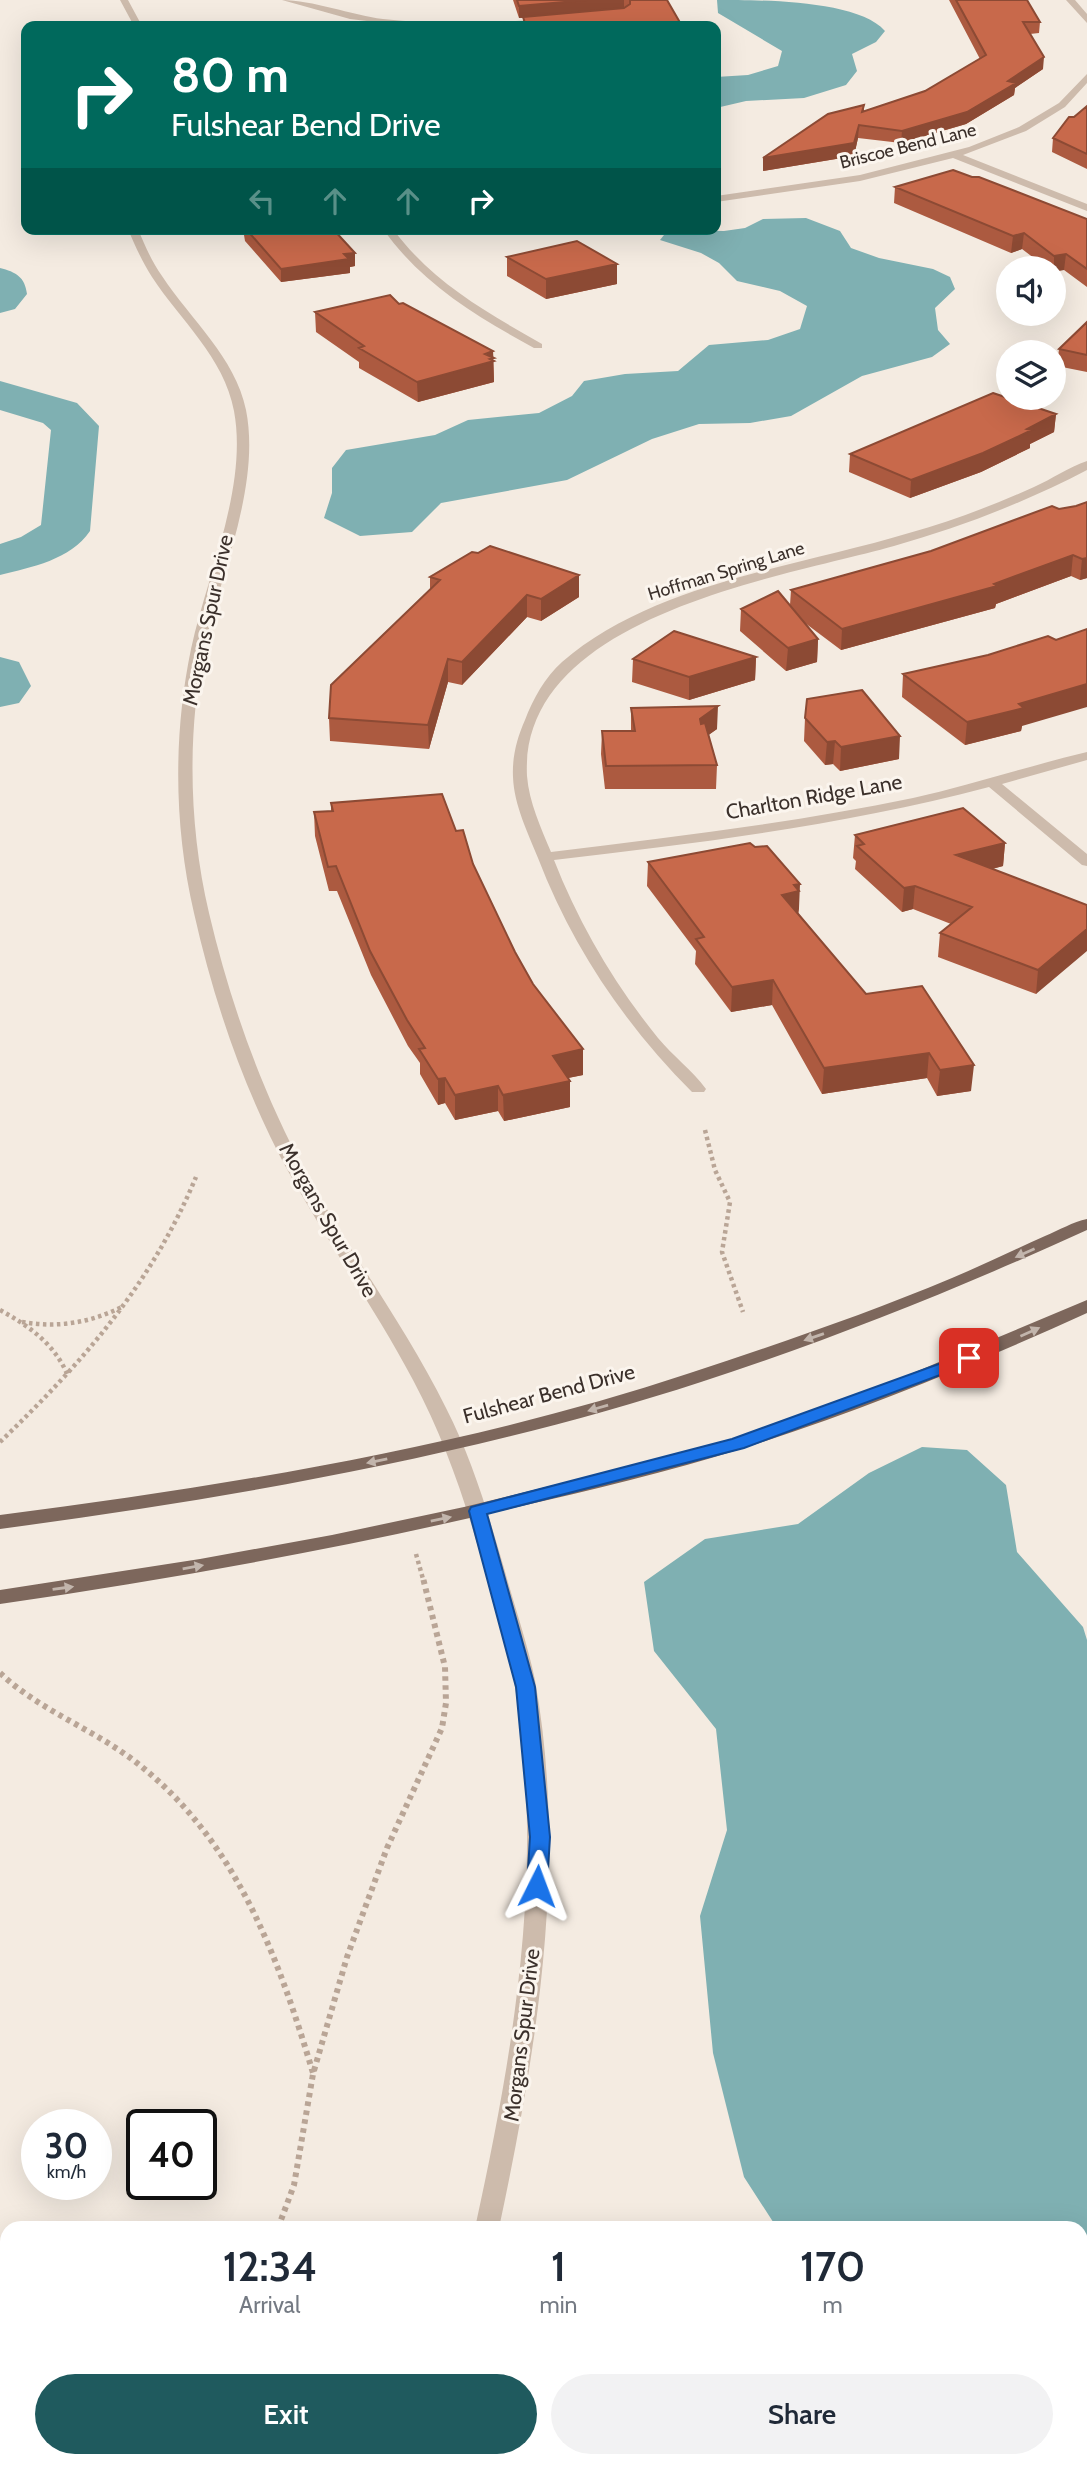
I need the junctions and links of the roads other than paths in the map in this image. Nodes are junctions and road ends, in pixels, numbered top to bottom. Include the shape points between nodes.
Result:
1 (124, 0) edge
2 (286, 0) edge
3 (1070, 0) edge
4 (327, 12) junction
5 (561, 20) edge
6 (1087, 20) edge
7 (135, 21) edge
8 (344, 21) edge
9 (385, 21) edge
10 (543, 21) edge
11 (1087, 78) edge
12 (954, 155) junction
13 (721, 198) edge
14 (1087, 208) edge
15 (136, 235) edge
16 (392, 235) edge
17 (538, 346) dead end
18 (1087, 465) edge
19 (1087, 756) edge
20 (991, 782) junction
21 (544, 857) junction
22 (1087, 862) edge
23 (698, 1089) dead end
24 (1087, 1224) edge
25 (1087, 1306) edge
26 (454, 1445) junction
27 (478, 1511) junction
28 (0, 1522) edge
29 (0, 1597) edge
30 (489, 2221) edge

1 - 7 street
2 - 4 street
3 - 6 street
4 - 8 street
4 - 9 street
5 - 10 street
11 - 12 street, Briscoe Bend Lane via 1071,104
12 - 13 street, Briscoe Bend Lane via 791,190
12 - 14 street
15 - 26 street, Morgans Spur Drive via 152,273 220,359 241,412 239,480 188,704 186,779 191,847 213,961 233,1028 294,1167 435,1403
16 - 17 street via 403,252 442,287
18 - 21 street, Hoffman Spring Lane via 957,523 646,616 593,646 566,666 538,702 523,741 521,784
19 - 20 street, Charlton Ridge Lane
20 - 21 street, Charlton Ridge Lane via 820,820
20 - 22 street
21 - 23 street, Hoffman Spring Lane via 570,916 621,997 653,1042
24 -> 26 main road, Fulshear Bend Drive via 970,1278 741,1363 590,1410
27 -> 25 main road via 738,1444 991,1350
26 - 27 street, Morgans Spur Drive
26 -> 28 main road, Fulshear Bend Drive via 317,1475 112,1509
29 -> 27 main road via 126,1579
27 - 30 street, Morgans Spur Drive via 526,1687 540,1837 534,1935 512,2118

